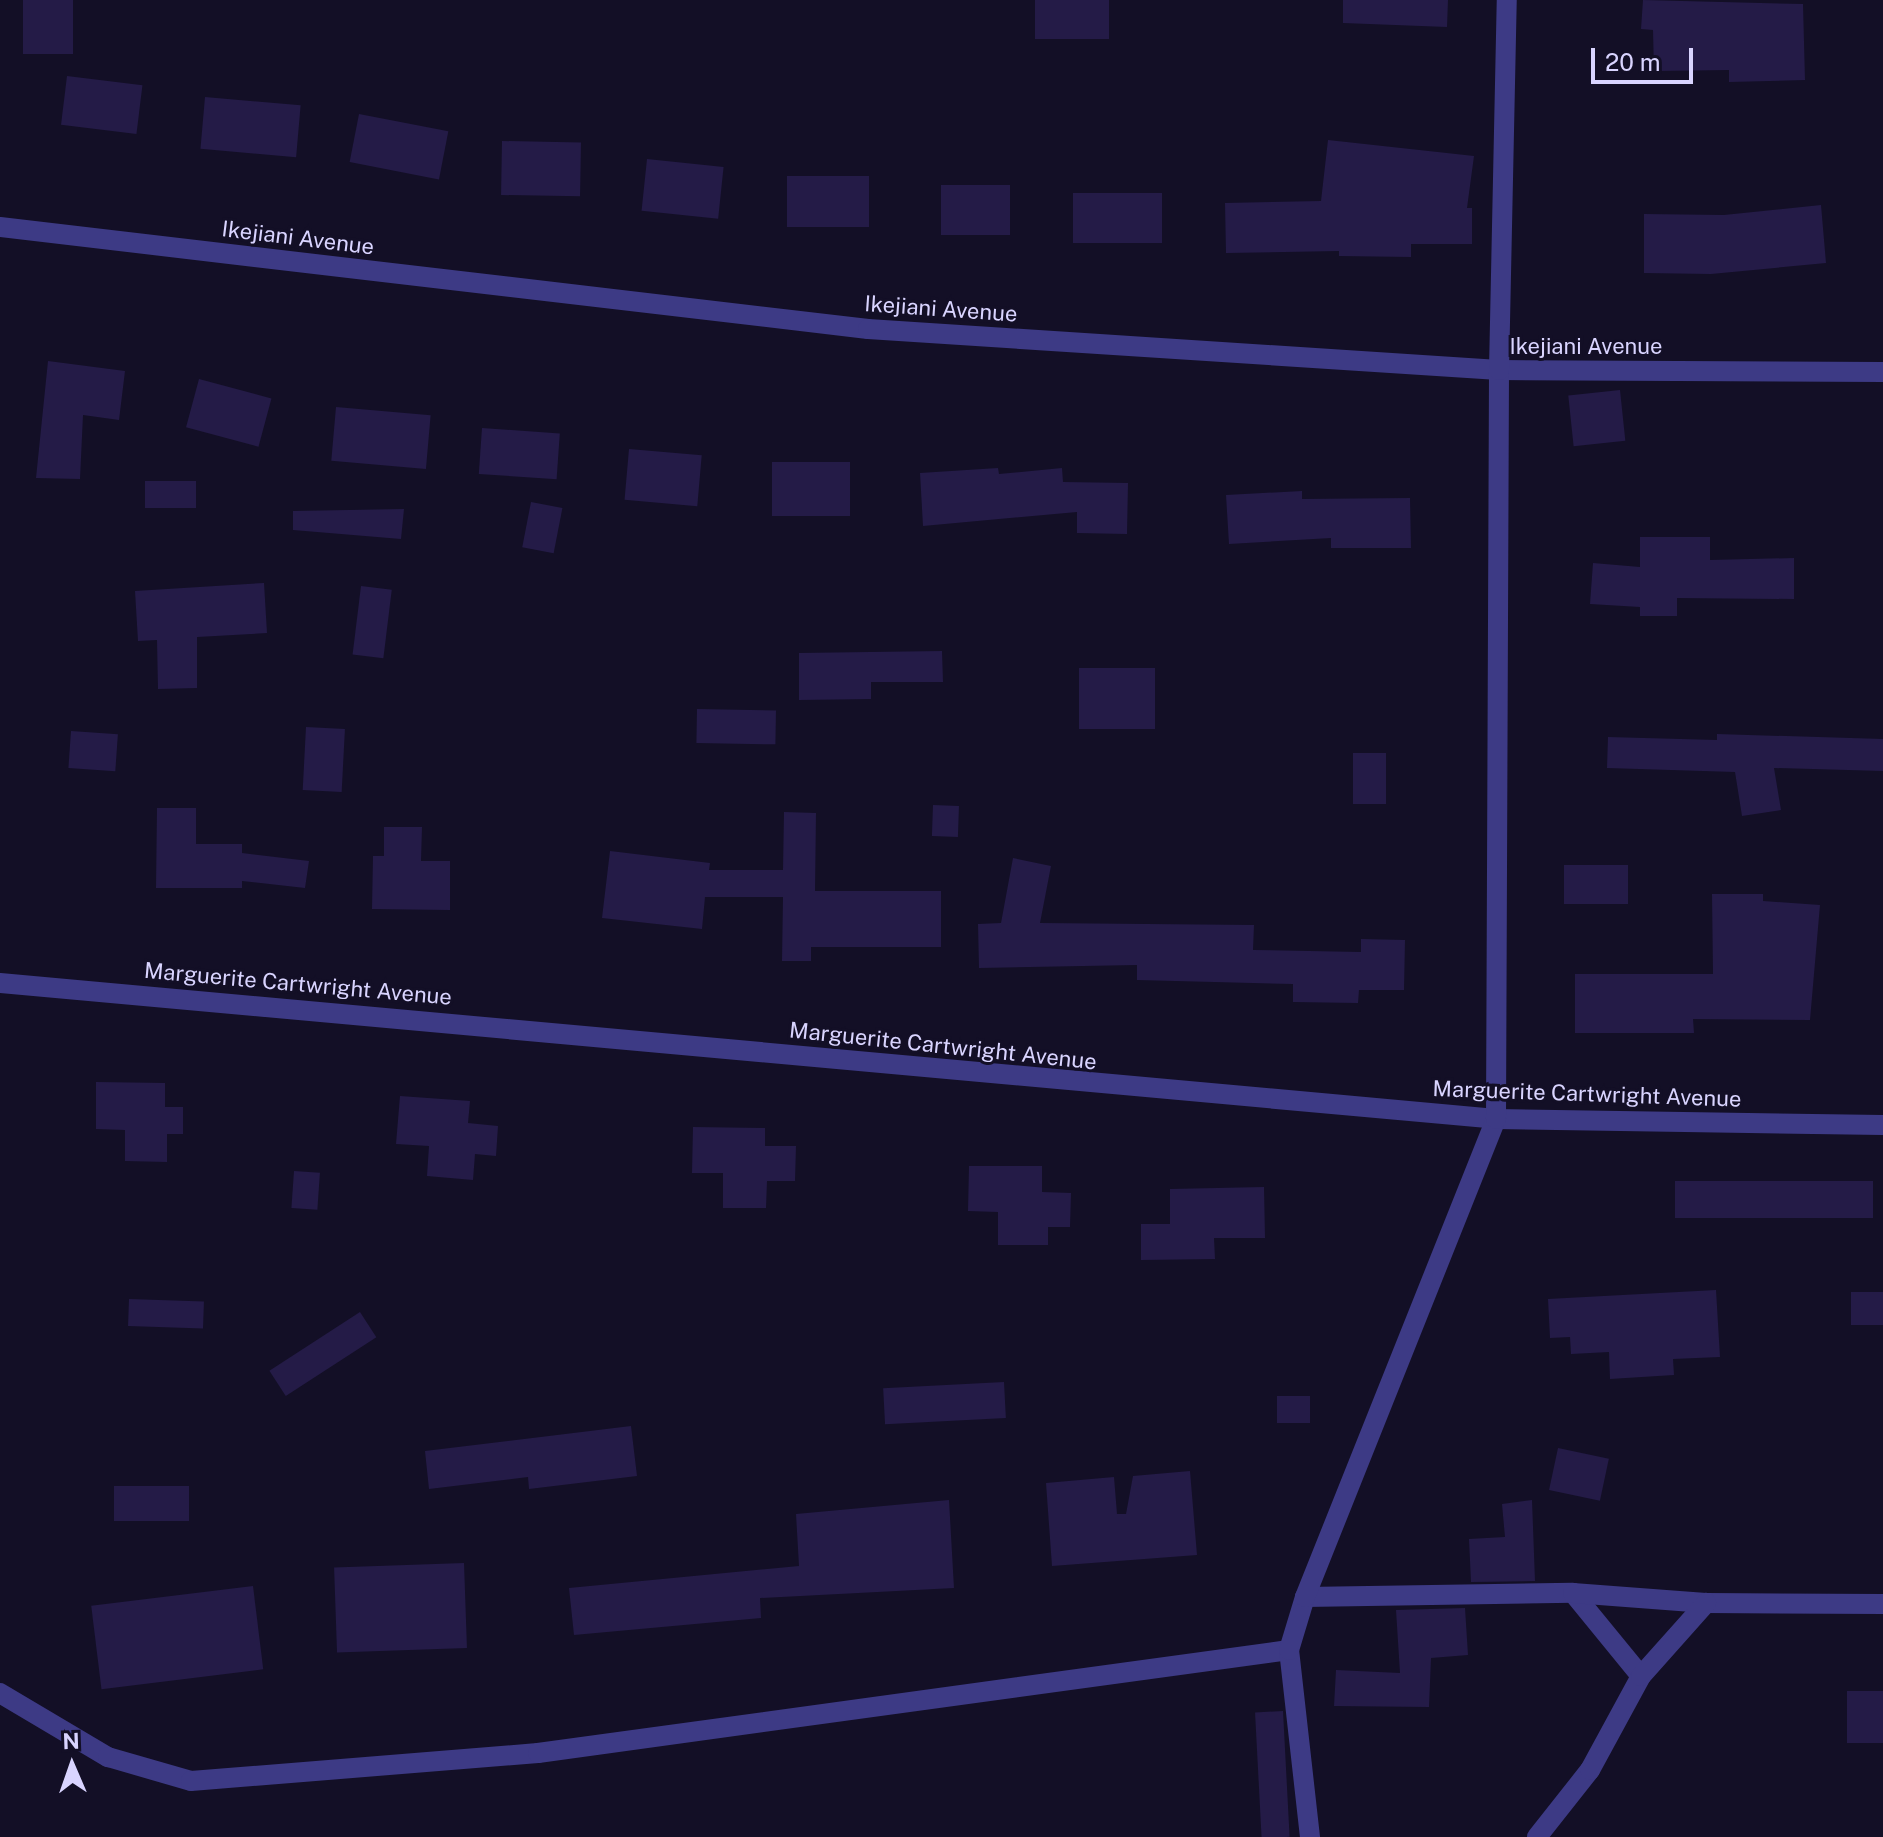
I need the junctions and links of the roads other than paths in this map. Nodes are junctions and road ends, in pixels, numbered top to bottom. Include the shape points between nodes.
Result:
1 (1507, 0) edge
2 (0, 227) edge
3 (1499, 370) junction
4 (1883, 372) edge
5 (0, 983) edge
6 (1496, 1119) junction
7 (1883, 1125) edge
8 (1573, 1593) junction
9 (1305, 1597) junction
10 (1706, 1603) junction
11 (1883, 1604) edge
12 (1289, 1650) junction
13 (1641, 1676) junction
14 (0, 1693) edge
15 (1310, 1837) edge
16 (1537, 1837) edge

1 - 3 street
2 - 3 street, Ikejiani Avenue via 868,329
3 - 4 street, Ikejiani Avenue
3 - 6 street
5 - 6 street, Marguerite Cartwright Avenue
6 - 7 street, Marguerite Cartwright Avenue
6 - 9 street
8 - 9 street
8 - 10 street
8 - 13 street
9 - 12 street
10 - 11 street
10 - 13 street
12 - 14 street via 538,1753 191,1781 108,1757
12 - 15 street
13 - 16 street via 1590,1770

